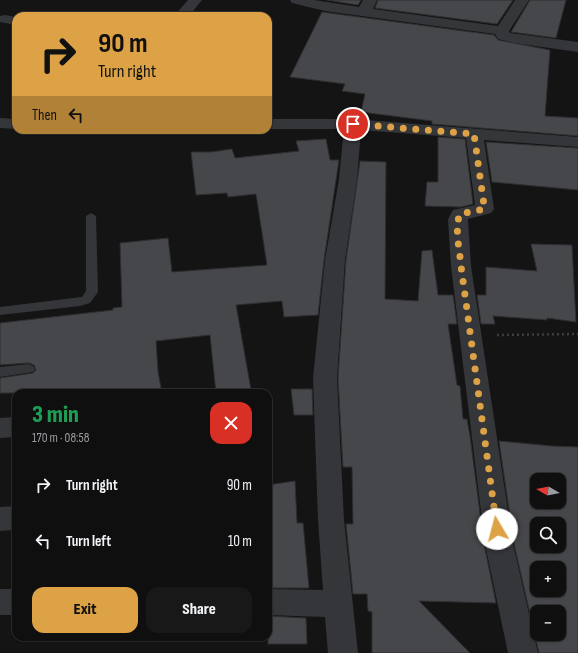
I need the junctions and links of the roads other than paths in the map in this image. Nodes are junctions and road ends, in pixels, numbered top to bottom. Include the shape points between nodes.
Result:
1 (195, 0) edge
2 (297, 0) edge
3 (522, 0) edge
4 (367, 6) edge
5 (184, 12) edge
6 (502, 31) junction
7 (578, 47) edge
8 (0, 123) edge
9 (12, 124) edge
10 (272, 124) edge
11 (353, 124) junction
12 (474, 134) junction
13 (578, 142) edge
14 (91, 216) dead end
15 (0, 311) edge
16 (29, 369) dead end
17 (0, 372) edge
18 (12, 427) edge
19 (0, 428) edge
20 (12, 518) edge
21 (0, 519) edge
22 (0, 602) edge
23 (12, 602) edge
24 (272, 602) edge
25 (339, 604) junction
26 (344, 653) edge
27 (523, 653) edge

1 - 5 street
2 - 4 street via 325,7
3 - 6 street
4 - 6 street
6 - 7 street via 503,36 514,39
8 - 9 street
10 - 11 street
11 - 12 street
11 - 25 street via 335,267 325,378 331,520
12 - 13 street
12 - 27 street via 484,209 460,214 458,219 461,266 499,544
14 - 15 lane via 92,292 86,300
16 - 17 lane
18 - 19 street
20 - 21 street
22 - 23 street
24 - 25 street
25 - 26 street

